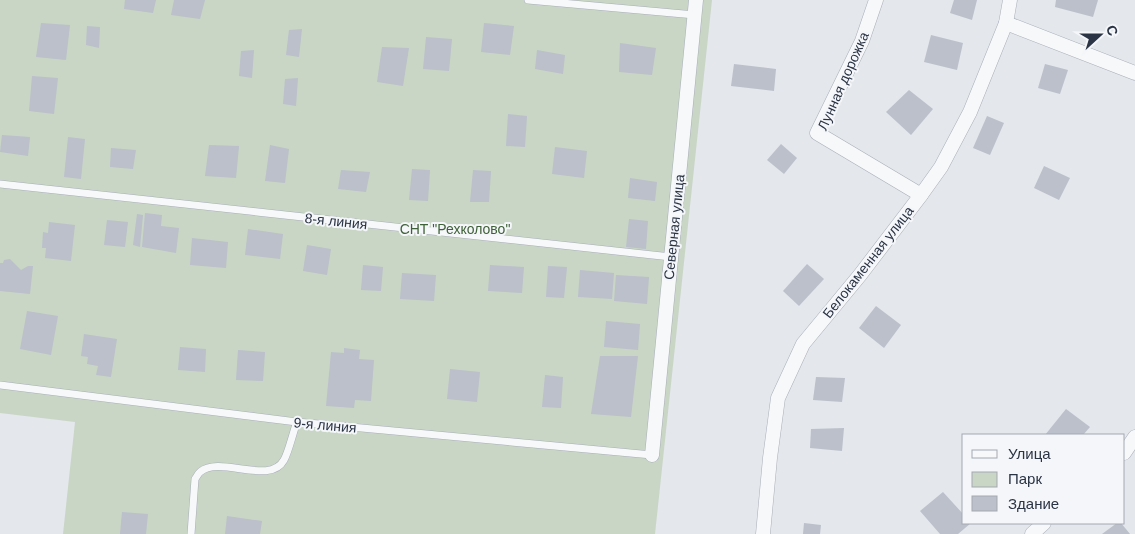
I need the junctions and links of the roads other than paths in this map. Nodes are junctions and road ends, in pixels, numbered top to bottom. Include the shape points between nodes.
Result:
1 (528, 0) edge
2 (696, 0) edge
3 (876, 0) edge
4 (1010, 0) edge
5 (695, 15) junction
6 (1006, 24) junction
7 (1135, 73) edge
8 (0, 184) edge
9 (921, 195) junction
10 (671, 257) junction
11 (0, 385) edge
12 (296, 422) junction
13 (1135, 437) edge
14 (1125, 452) edge
15 (652, 455) joint
16 (1043, 524) edge
17 (191, 534) edge
18 (763, 534) edge
19 (1032, 534) edge

1 - 5 lane
2 - 5 street, Северная улица
3 - 9 street, Лунная дорожка via 862,41 817,133
4 - 6 street, Белокаменная улица
5 - 10 street, Северная улица
6 - 7 street
6 - 9 street, Белокаменная улица via 970,112 941,167
8 - 10 lane, 8-я линия
9 - 18 street, Белокаменная улица via 803,344 778,398
10 - 15 street, Северная улица
11 - 12 lane, 9-я линия
12 - 15 lane, 9-я линия
12 - 17 lane via 284,461 274,469 219,467 199,472 195,479
13 - 14 street
16 - 19 street

